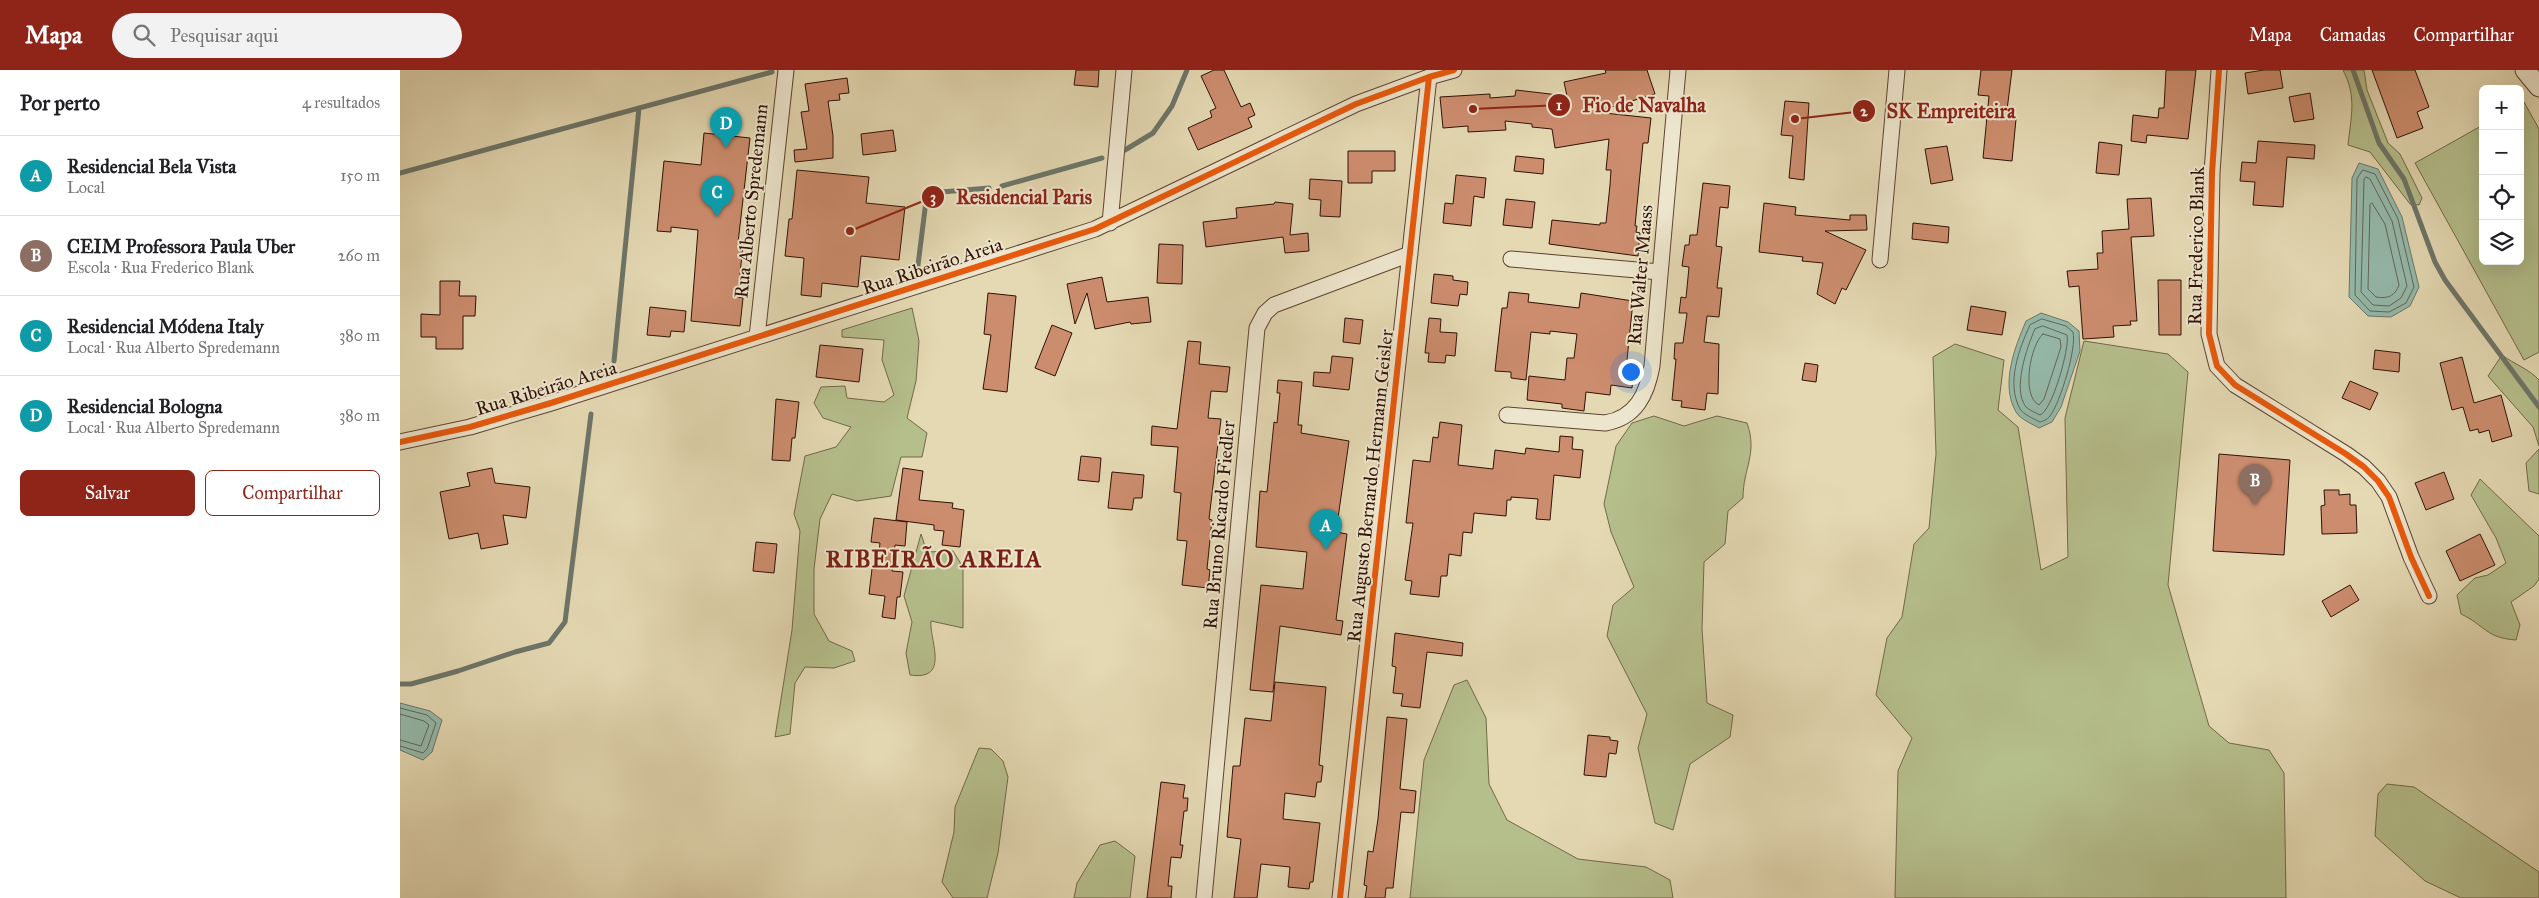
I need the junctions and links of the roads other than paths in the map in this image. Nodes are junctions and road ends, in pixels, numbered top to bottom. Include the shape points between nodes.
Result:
1 (786, 70) edge
2 (1124, 70) edge
3 (1454, 70) edge
4 (1678, 70) edge
5 (1897, 70) edge
6 (2219, 70) edge
7 (2525, 70) edge
8 (1429, 76) junction
9 (2539, 87) edge
10 (1110, 223) junction
11 (1410, 254) junction
12 (1511, 259) dead end
13 (1880, 260) dead end
14 (1660, 272) junction
15 (757, 337) junction
16 (1507, 415) dead end
17 (400, 442) edge
18 (2429, 596) dead end
19 (1204, 898) edge
20 (1340, 898) edge

1 - 15 street, Rua Alberto Spredemann
2 - 10 street
3 - 8 street, Rua Ribeirão Areia
4 - 14 street, Rua Walter Maass
5 - 13 street
6 - 18 street, Rua Frederico Blank via 2212,173 2209,334 2217,366 2235,385 2346,454 2378,481 2389,497
7 - 9 street
8 - 10 street, Rua Ribeirão Areia via 1356,104
8 - 11 street, Rua Augusto Bernardo Hermann Geisler
10 - 15 street, Rua Ribeirão Areia
11 - 19 street, Rua Bruno Ricardo Fiedler via 1274,305 1257,328
11 - 20 street, Rua Augusto Bernardo Hermann Geisler
12 - 14 street
14 - 16 street, Rua Walter Maass via 1649,382 1638,406 1616,421 1605,423
15 - 17 street, Rua Ribeirão Areia via 551,403

